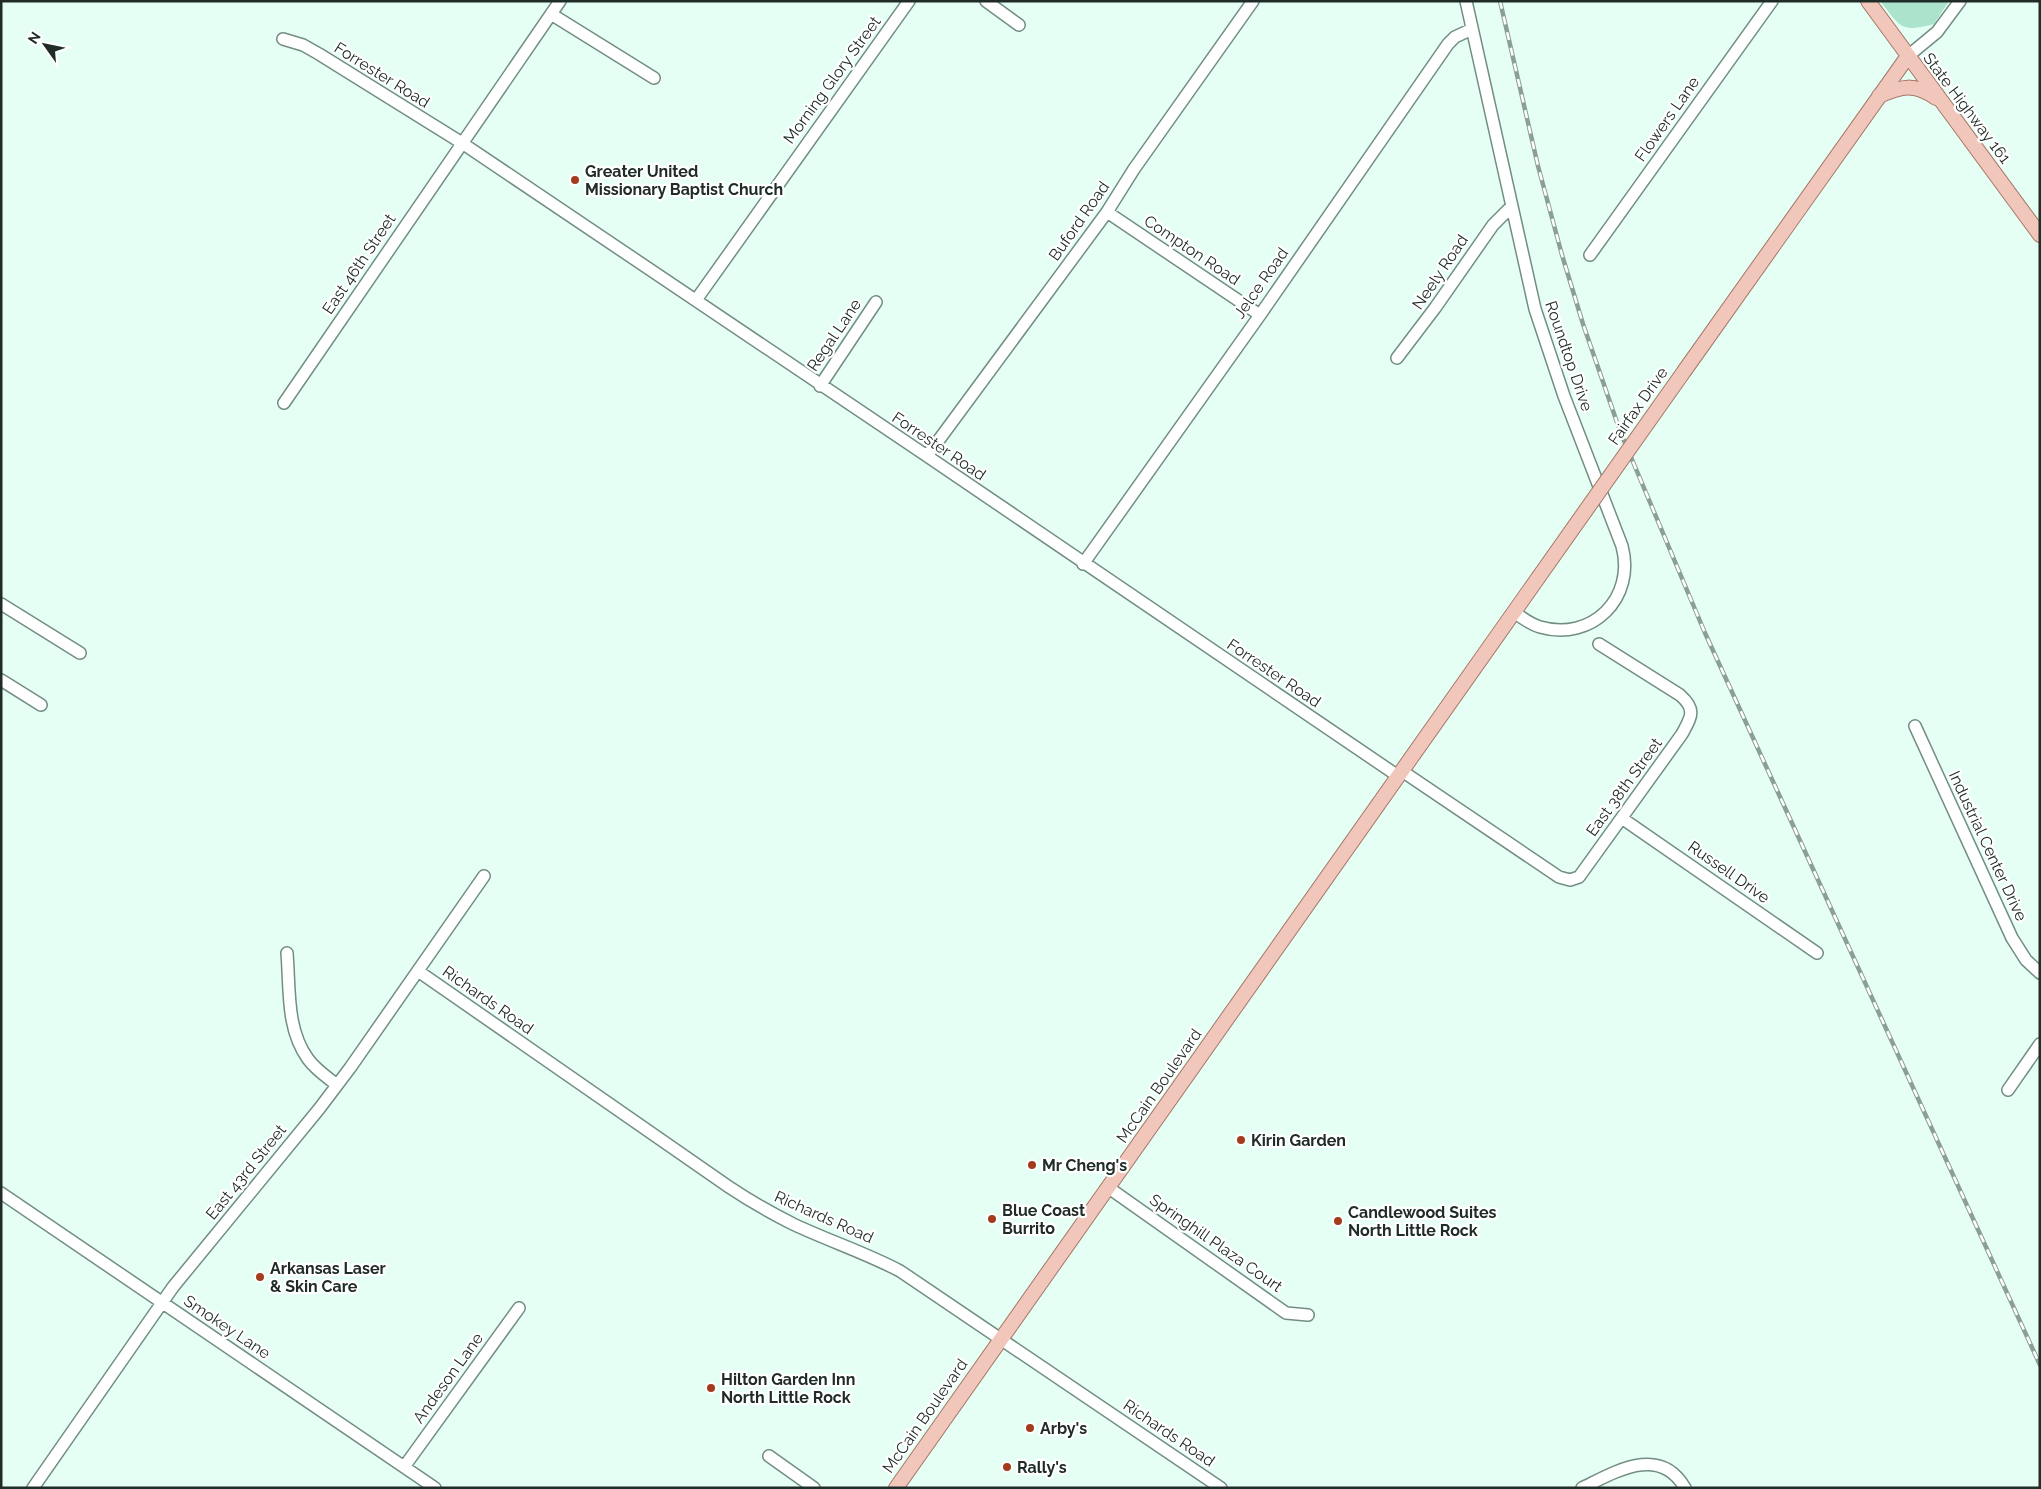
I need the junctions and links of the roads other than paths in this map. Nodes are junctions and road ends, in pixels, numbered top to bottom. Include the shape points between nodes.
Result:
1 (560, 1) edge
2 (909, 1) edge
3 (986, 1) edge
4 (1253, 1) edge
5 (1466, 1) edge
6 (1772, 1) edge
7 (1868, 1) edge
8 (1960, 1) edge
9 (551, 14) junction
10 (1020, 25) dead end
11 (1472, 29) junction
12 (283, 39) dead end
13 (1908, 56) junction
14 (654, 78) dead end
15 (1878, 97) junction
16 (1942, 103) junction
17 (462, 143) junction
18 (1512, 206) junction
19 (1107, 212) junction
20 (2040, 235) edge
21 (1590, 256) dead end
22 (696, 300) junction
23 (876, 302) dead end
24 (1260, 315) junction
25 (1397, 358) dead end
26 (820, 386) junction
27 (284, 403) dead end
28 (927, 456) junction
29 (1083, 564) junction
30 (1, 604) edge
31 (1514, 612) junction
32 (1599, 644) dead end
33 (80, 652) dead end
34 (2, 682) edge
35 (41, 705) dead end
36 (1915, 726) dead end
37 (1400, 774) junction
38 (1623, 818) junction
39 (484, 876) dead end
40 (1579, 877) joint
41 (1817, 952) dead end
42 (287, 954) dead end
43 (418, 971) junction
44 (2040, 973) edge
45 (2040, 1044) edge
46 (337, 1085) junction
47 (2008, 1090) dead end
48 (1108, 1188) junction
49 (1, 1194) edge
50 (162, 1303) junction
51 (519, 1308) dead end
52 (1308, 1315) dead end
53 (1001, 1338) junction
54 (769, 1456) dead end
55 (404, 1467) junction
56 (33, 1488) edge
57 (435, 1488) edge
58 (814, 1488) edge
59 (896, 1488) edge
60 (1221, 1488) edge
61 (1582, 1488) edge
62 (1686, 1488) edge

1 - 9 street
2 - 22 street, Morning Glory Street
3 - 10 street
4 - 19 street, Buford Road
5 - 11 street, Roundtop Drive
6 - 21 street, Flowers Lane
7 - 13 main road, State Highway 161
8 - 13 street via 1937,32
9 - 14 street
9 - 17 street
11 - 18 street, Roundtop Drive
11 - 24 street, Jelce Road via 1448,44
12 - 17 street, Forrester Road via 319,54
13 - 15 main road, Fairfax Drive
13 - 16 main road, State Highway 161
15 - 16 main road via 1909,87 1926,92
15 - 31 main road, Fairfax Drive, bridge
16 - 20 main road, State Highway 161
17 - 22 street, Forrester Road
17 - 27 street, East 46th Street
18 - 25 street, Neely Road via 1504,211 1482,239 1436,308
18 - 31 street, Roundtop Drive via 1535,308 1625,561 1618,596 1605,613 1589,624 1571,629 1548,629
19 - 24 street, Compton Road
19 - 28 street, Buford Road
22 - 26 street, Forrester Road
23 - 26 street, Regal Lane
24 - 29 street, Jelce Road
26 - 28 street, Forrester Road
28 - 29 street, Forrester Road
29 - 37 street, Forrester Road
30 - 33 street
31 - 37 main road, Fairfax Drive
32 - 38 street, East 38th Street via 1680,695 1690,705 1691,714 1682,734
34 - 35 street
36 - 44 street, Industrial Center Drive via 2012,938 2026,960
37 - 40 street, Forrester Road via 1560,877 1570,880
37 - 48 main road, McCain Boulevard
38 - 40 street, East 38th Street
38 - 41 street, Russell Drive
39 - 43 street, East 43rd Street
42 - 46 street via 291,1017 300,1047 312,1064
43 - 46 street, East 43rd Street
43 - 53 street, Richards Road via 759,1206 900,1271
45 - 47 street
46 - 50 street, East 43rd Street
48 - 52 street, Springhill Plaza Court via 1286,1312
48 - 53 main road, McCain Boulevard
49 - 50 street, Smokey Lane
50 - 55 street, Smokey Lane
50 - 56 street, East 43rd Street
51 - 55 street, Andeson Lane
53 - 59 main road, McCain Boulevard
53 - 60 street, Richards Road
54 - 58 street
55 - 57 street, Smokey Lane
61 - 62 street via 1634,1465 1662,1467 1674,1474

